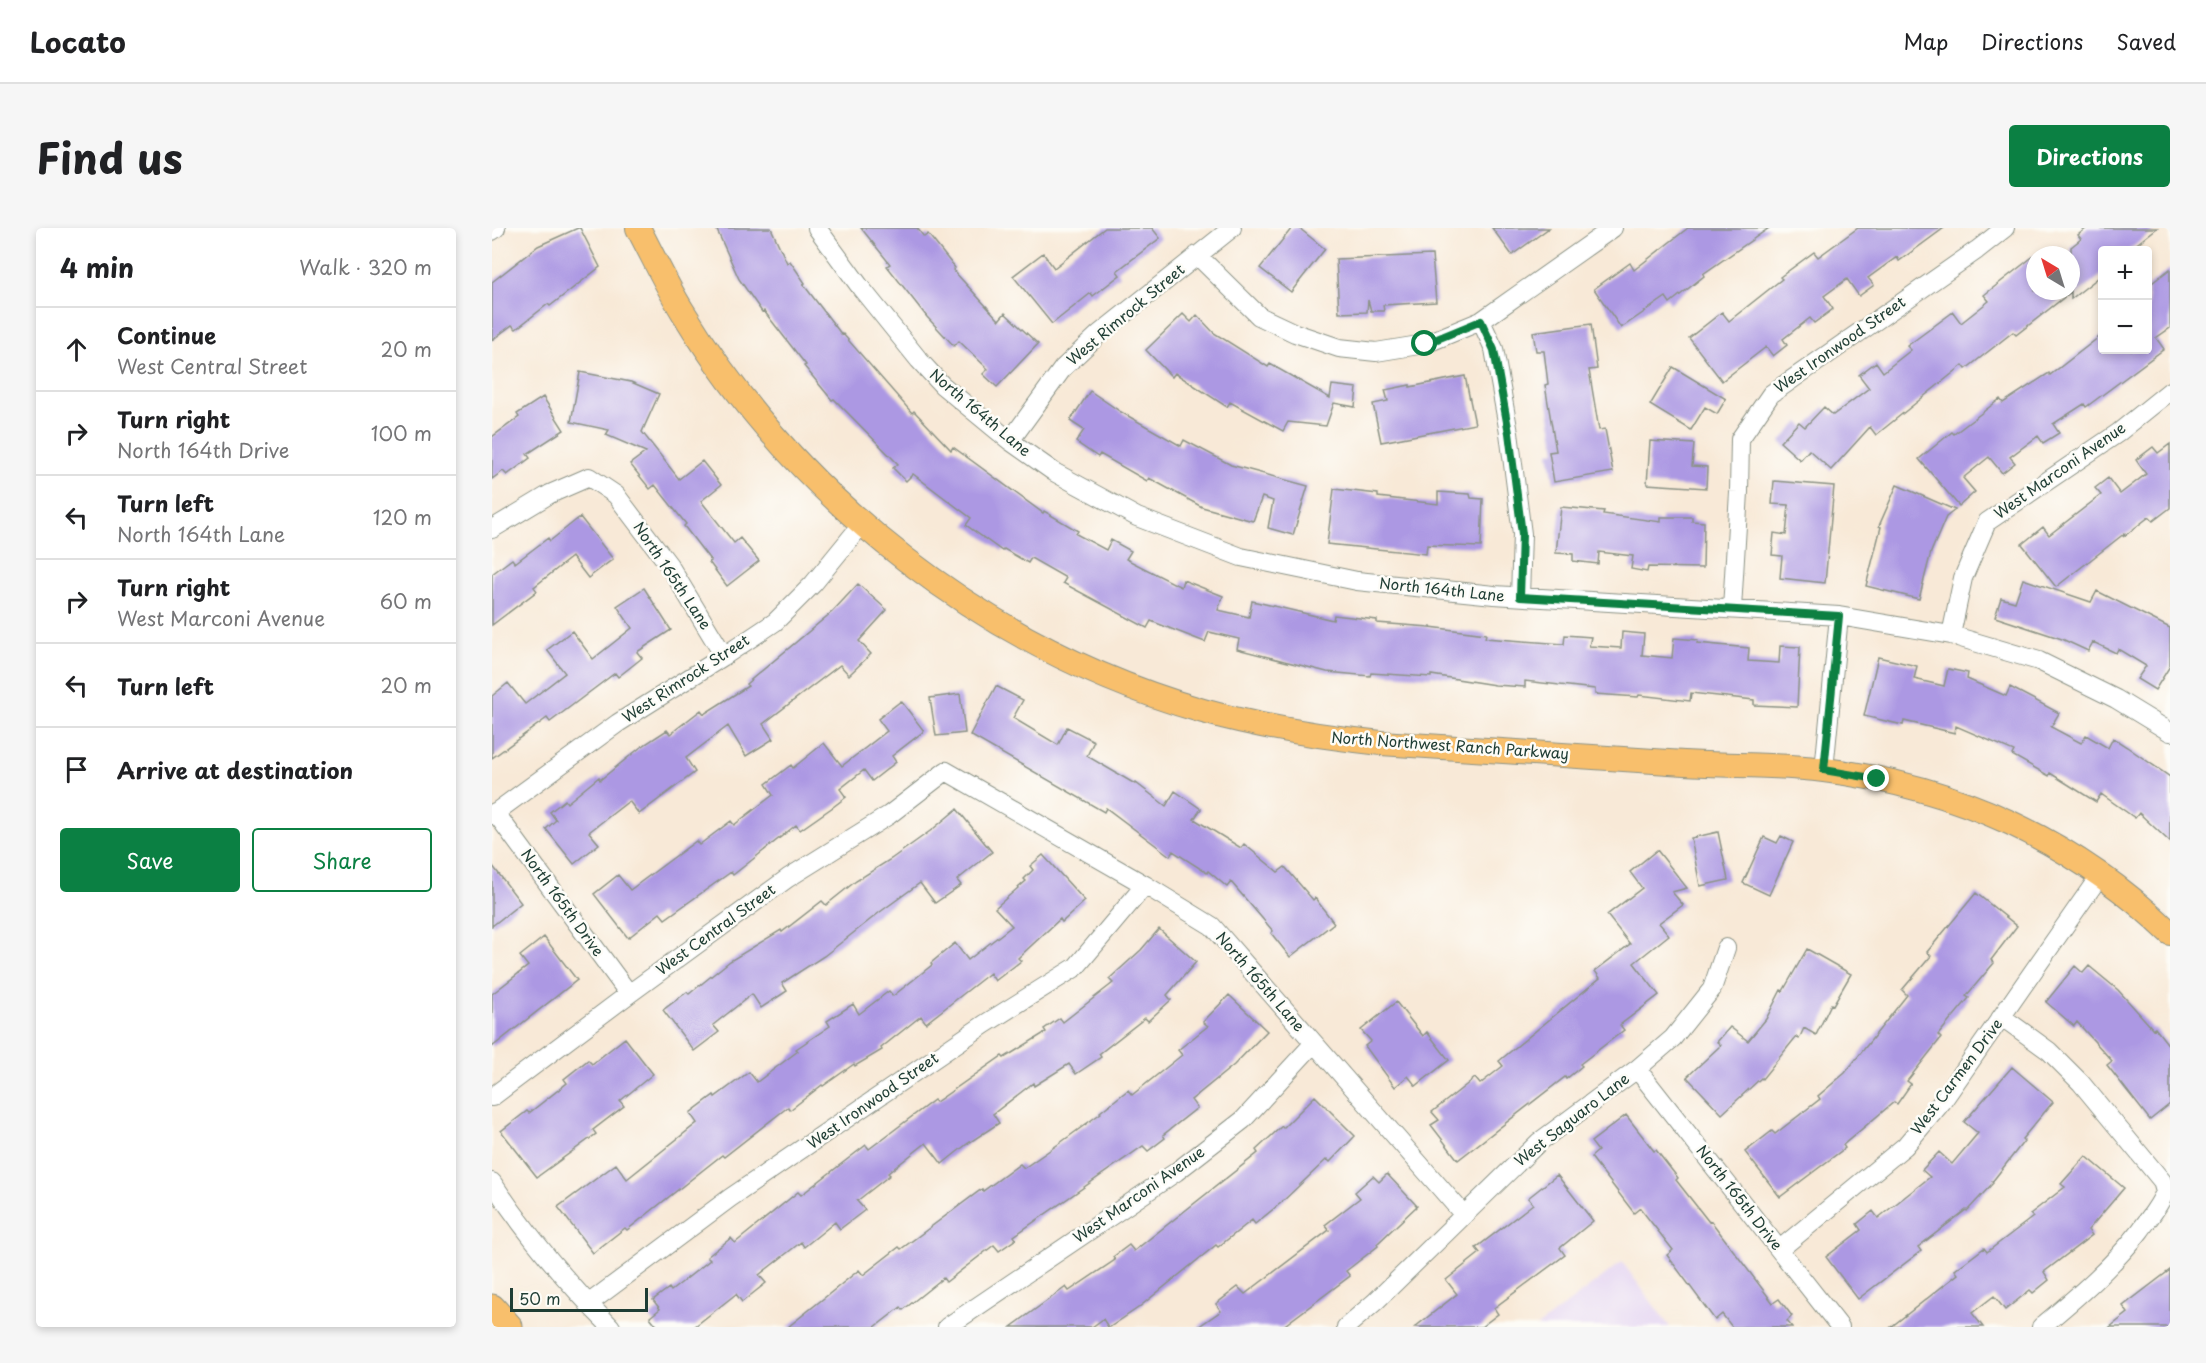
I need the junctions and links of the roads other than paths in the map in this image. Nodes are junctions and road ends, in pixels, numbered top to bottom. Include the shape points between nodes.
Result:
1 (496, 228) edge
2 (638, 228) edge
3 (817, 228) edge
4 (1232, 228) edge
5 (1613, 228) edge
6 (2005, 228) edge
7 (492, 231) edge
8 (1197, 255) junction
9 (1481, 321) junction
10 (2170, 391) edge
11 (1010, 441) junction
12 (862, 524) junction
13 (492, 529) edge
14 (1520, 597) junction
15 (1732, 609) junction
16 (1839, 616) junction
17 (1951, 635) junction
18 (724, 656) junction
19 (2170, 732) edge
20 (1824, 770) junction
21 (946, 771) joint
22 (494, 814) edge
23 (2101, 874) junction
24 (1145, 885) junction
25 (2170, 933) edge
26 (1726, 948) dead end
27 (629, 994) junction
28 (2002, 1017) junction
29 (1314, 1043) junction
30 (1637, 1069) junction
31 (492, 1097) edge
32 (492, 1182) edge
33 (1464, 1215) junction
34 (1780, 1249) junction
35 (588, 1304) junction
36 (492, 1308) edge
37 (509, 1327) edge
38 (611, 1327) edge
39 (947, 1327) edge
40 (1346, 1327) edge
41 (1840, 1327) edge
42 (2041, 1327) edge

1 - 7 street
2 - 12 main road, North Northwest Ranch Parkway via 683,312 734,385 794,457
3 - 11 street, North 164th Lane via 918,360
4 - 8 street, West Rimrock Street
5 - 9 street
6 - 15 street, West Ironwood Street via 1771,394 1740,439
8 - 9 street via 1259,316 1340,348 1376,352 1425,344
8 - 11 street, West Rimrock Street via 1063,368
9 - 14 street via 1494,350 1509,433 1522,534
10 - 17 street, West Marconi Avenue via 2118,433 1987,522 1964,578
11 - 14 street, North 164th Lane via 1054,472 1137,517 1241,557 1357,581
12 - 18 street, West Rimrock Street via 813,584 775,622
12 - 20 main road, North Northwest Ranch Parkway via 968,604 1041,646 1122,682 1204,711 1292,730 1381,743
13 - 18 street, North 165th Lane via 550,494 589,477 616,495 669,565
14 - 15 street, North 164th Lane
15 - 16 street, North 164th Lane
16 - 17 street, North 164th Lane
16 - 20 street
17 - 19 street, North 164th Lane via 2038,661 2116,699
18 - 22 street, West Rimrock Street via 618,723
20 - 23 main road, North Northwest Ranch Parkway via 1951,799 2042,837
21 - 24 street, North 165th Lane
21 - 27 street, West Central Street via 889,815 788,878
22 - 27 street, North 165th Drive
23 - 25 main road, North Northwest Ranch Parkway
23 - 28 street, West Carmen Drive
24 - 29 street, North 165th Lane via 1212,926
24 - 35 street, West Ironwood Street via 1076,967 985,1024 730,1198
26 - 30 street, West Saguaro Lane via 1712,989 1673,1038
27 - 31 street, West Central Street
28 - 34 street, West Carmen Drive via 1942,1102 1905,1146
28 - 42 street via 2049,1051 2081,1083 2162,1181 2165,1192 2117,1260
29 - 33 street, North 165th Lane
29 - 39 street, West Marconi Avenue via 1243,1120 1184,1166
30 - 33 street, West Saguaro Lane via 1539,1142
30 - 34 street, North 165th Drive
32 - 35 street
33 - 40 street, West Saguaro Lane
34 - 41 street, North 165th Drive
35 - 38 street
36 - 37 highway

